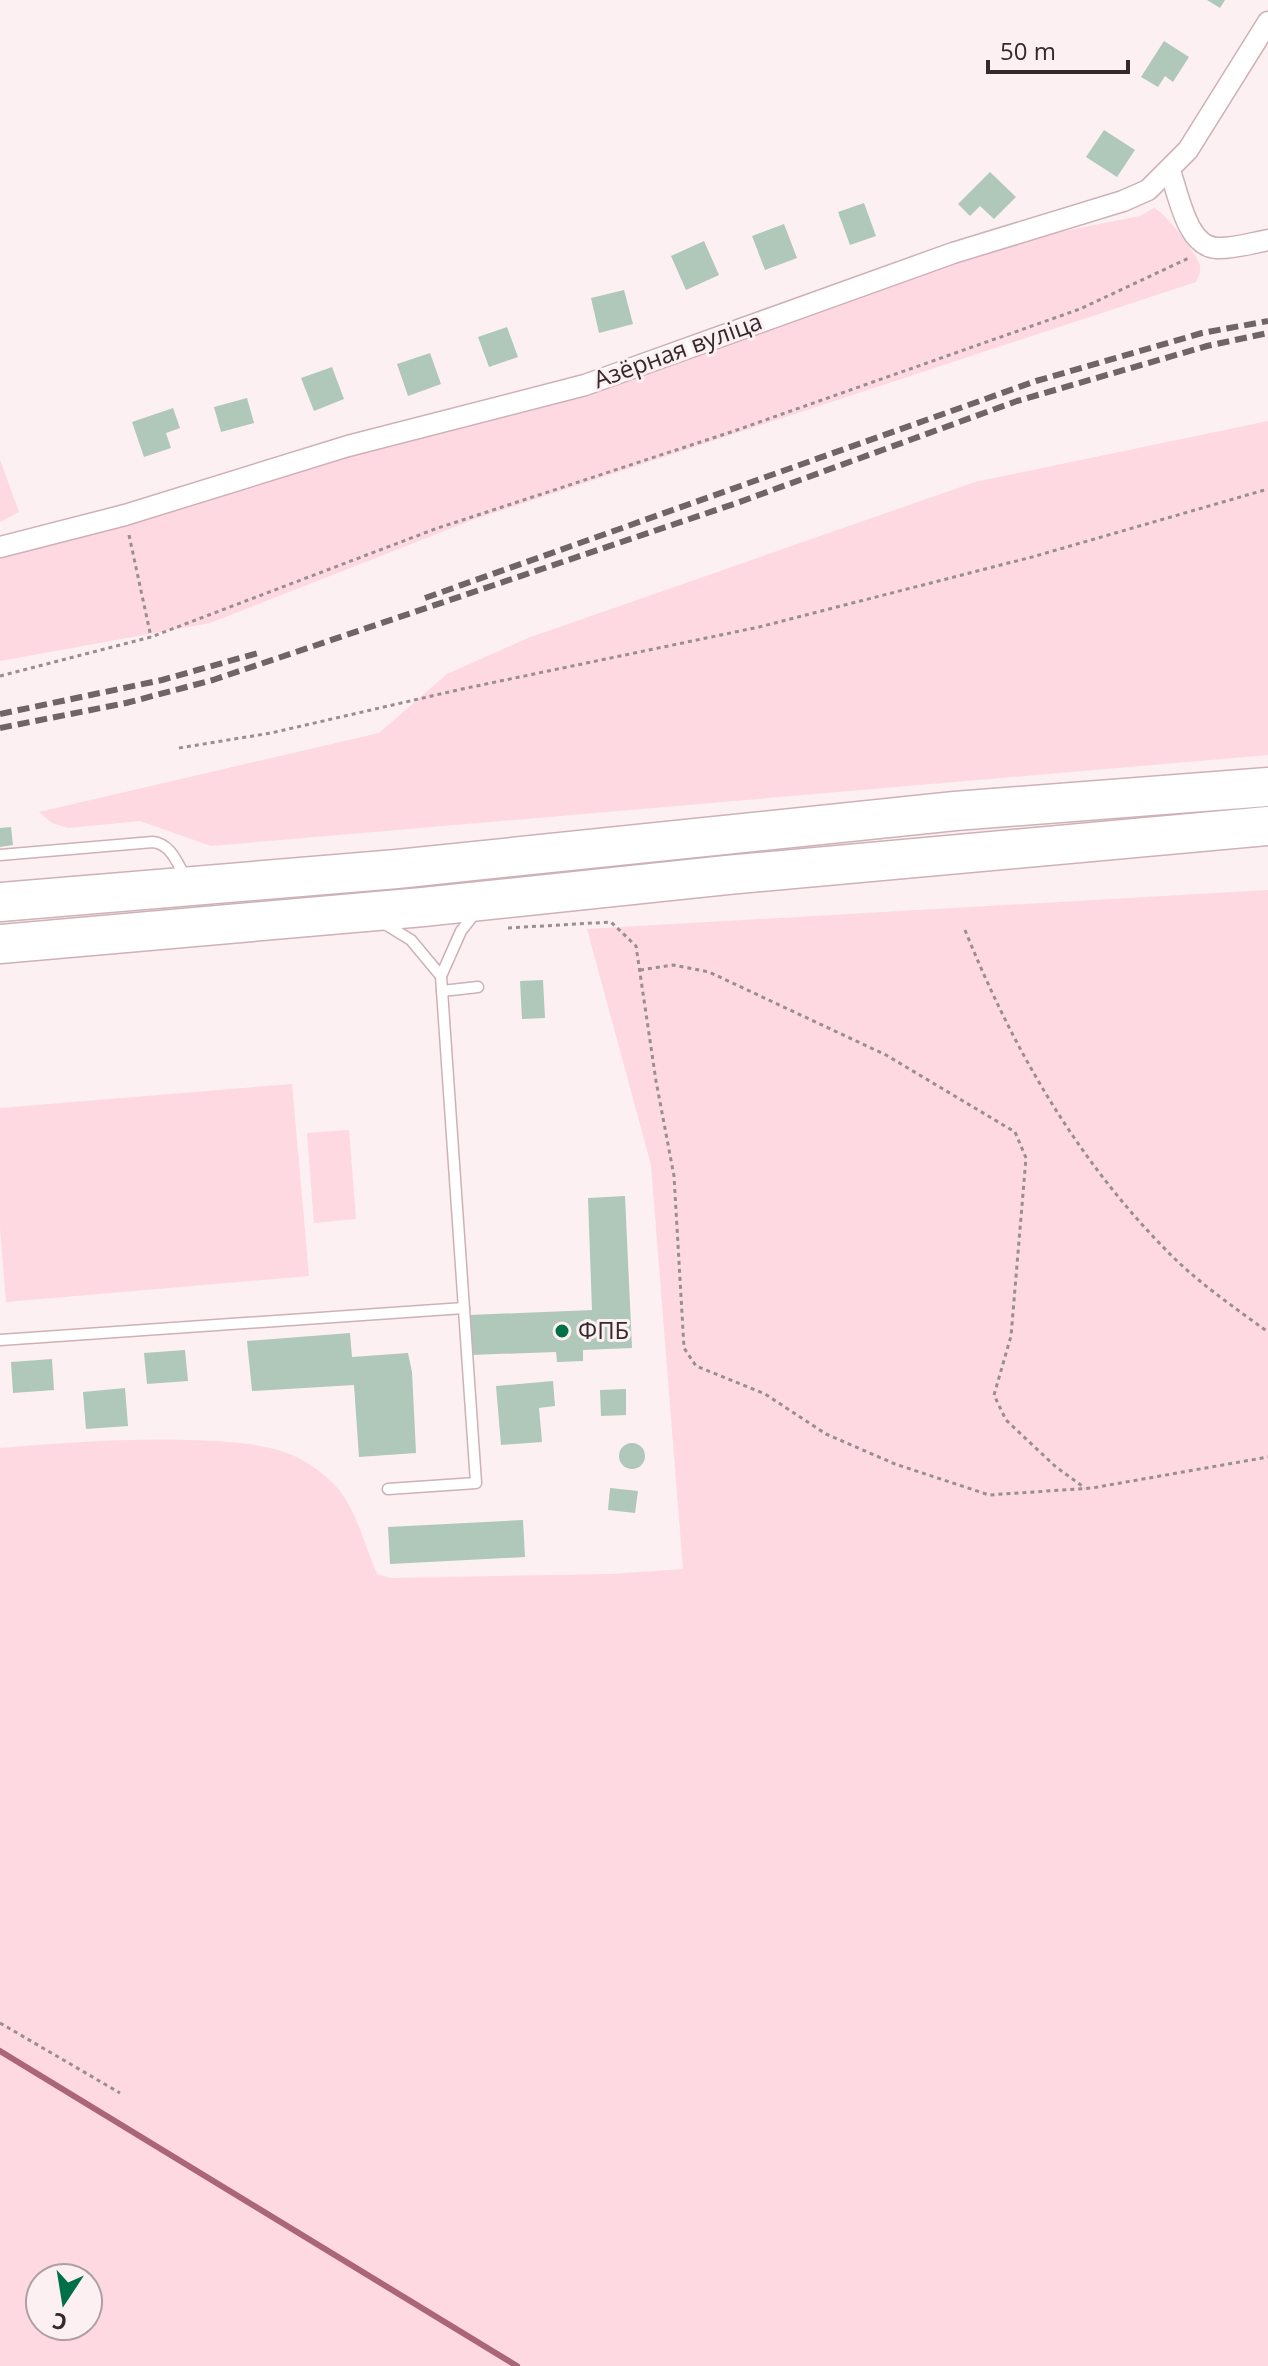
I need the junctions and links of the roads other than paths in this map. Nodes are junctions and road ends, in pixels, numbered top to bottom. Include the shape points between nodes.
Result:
1 (1268, 22) edge
2 (1170, 171) junction
3 (1268, 240) edge
4 (0, 547) edge
5 (1268, 787) edge
6 (1268, 826) edge
7 (0, 855) edge
8 (190, 886) junction
9 (0, 902) edge
10 (360, 912) junction
11 (496, 914) junction
12 (0, 944) edge
13 (441, 976) junction
14 (478, 987) dead end
15 (442, 991) junction
16 (464, 1308) junction
17 (0, 1340) edge
18 (388, 1489) dead end

1 - 2 street, Азёрная вуліца
2 - 3 street via 1193,235 1202,245 1218,249
2 - 4 street, Азёрная вуліца via 1148,190 1123,201 965,248 585,385 348,446 125,515
5 - 8 highway via 955,811
6 - 11 highway
7 - 8 lane via 163,843
8 - 9 highway
10 - 11 highway
10 - 12 highway
10 - 13 lane via 411,940
11 - 13 lane via 461,931
13 - 15 lane
14 - 15 lane
15 - 16 lane
16 - 17 lane
16 - 18 lane via 476,1483

